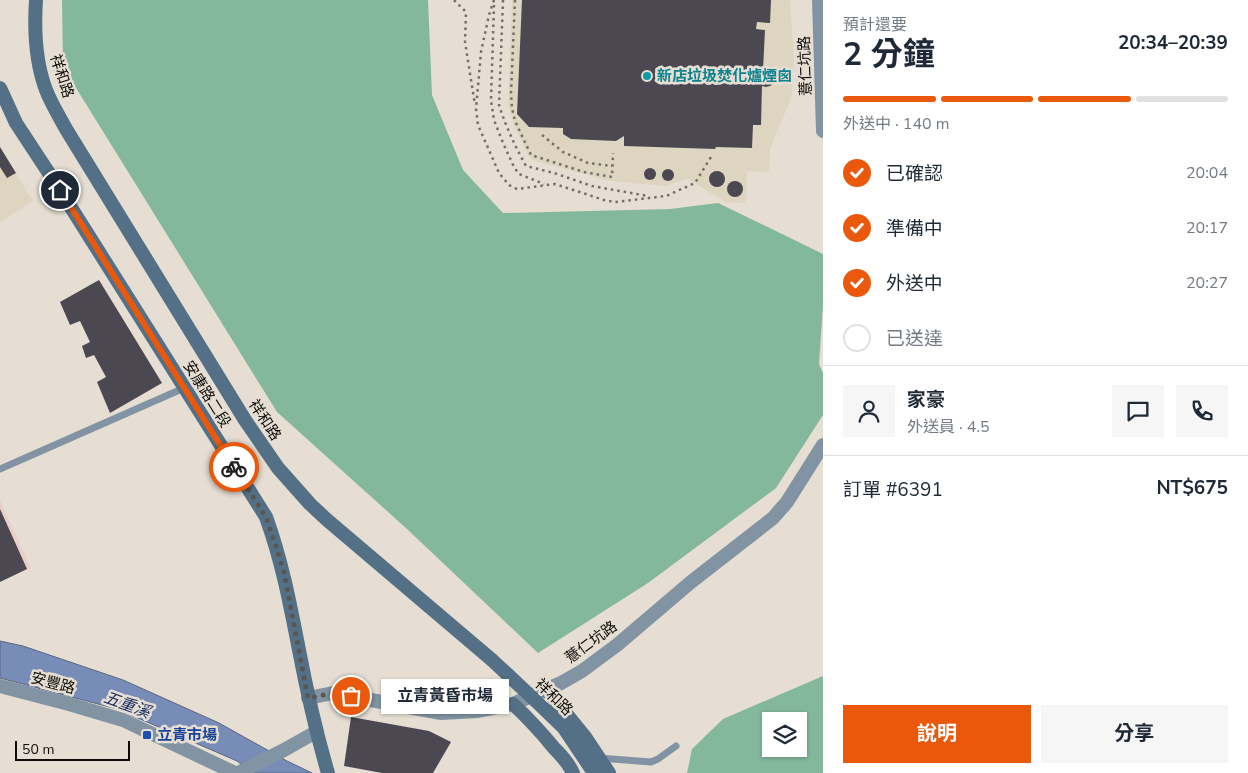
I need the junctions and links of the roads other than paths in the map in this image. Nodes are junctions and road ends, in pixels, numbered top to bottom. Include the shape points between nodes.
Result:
1 (36, 0) edge
2 (819, 0) edge
3 (0, 88) edge
4 (4, 110) edge
5 (823, 130) edge
6 (184, 388) junction
7 (823, 445) edge
8 (0, 469) edge
9 (0, 686) edge
10 (546, 689) junction
11 (308, 698) junction
12 (513, 704) junction
13 (316, 732) junction
14 (676, 746) dead end
15 (599, 758) junction
16 (571, 771) edge
17 (236, 773) edge
18 (328, 773) edge
19 (594, 773) edge
20 (609, 773) edge

1 - 19 main road, 祥和路, bridge via 36,51 40,69 46,89 66,128 245,420 278,468 326,519 492,660 564,728
2 - 5 street, 薏仁坑路
3 - 4 main road, 安康路二段
4 - 6 main road, 安康路二段 via 60,190
6 - 8 lane
6 - 11 main road, 安康路二段 via 266,517 284,572
7 - 10 street, 薏仁坑路 via 788,502 773,518 617,645 582,671
9 - 17 street, 安豐路 via 124,720
10 - 12 street, 薏仁坑路
10 - 15 main road
11 - 12 street, 薏仁坑路 via 333,693 441,714
11 - 13 main road, 安康路二段
12 - 16 main road via 532,722
13 - 17 street
13 - 18 main road, 安康路二段
14 - 15 lane via 651,762
15 - 16 lane
15 - 20 main road

